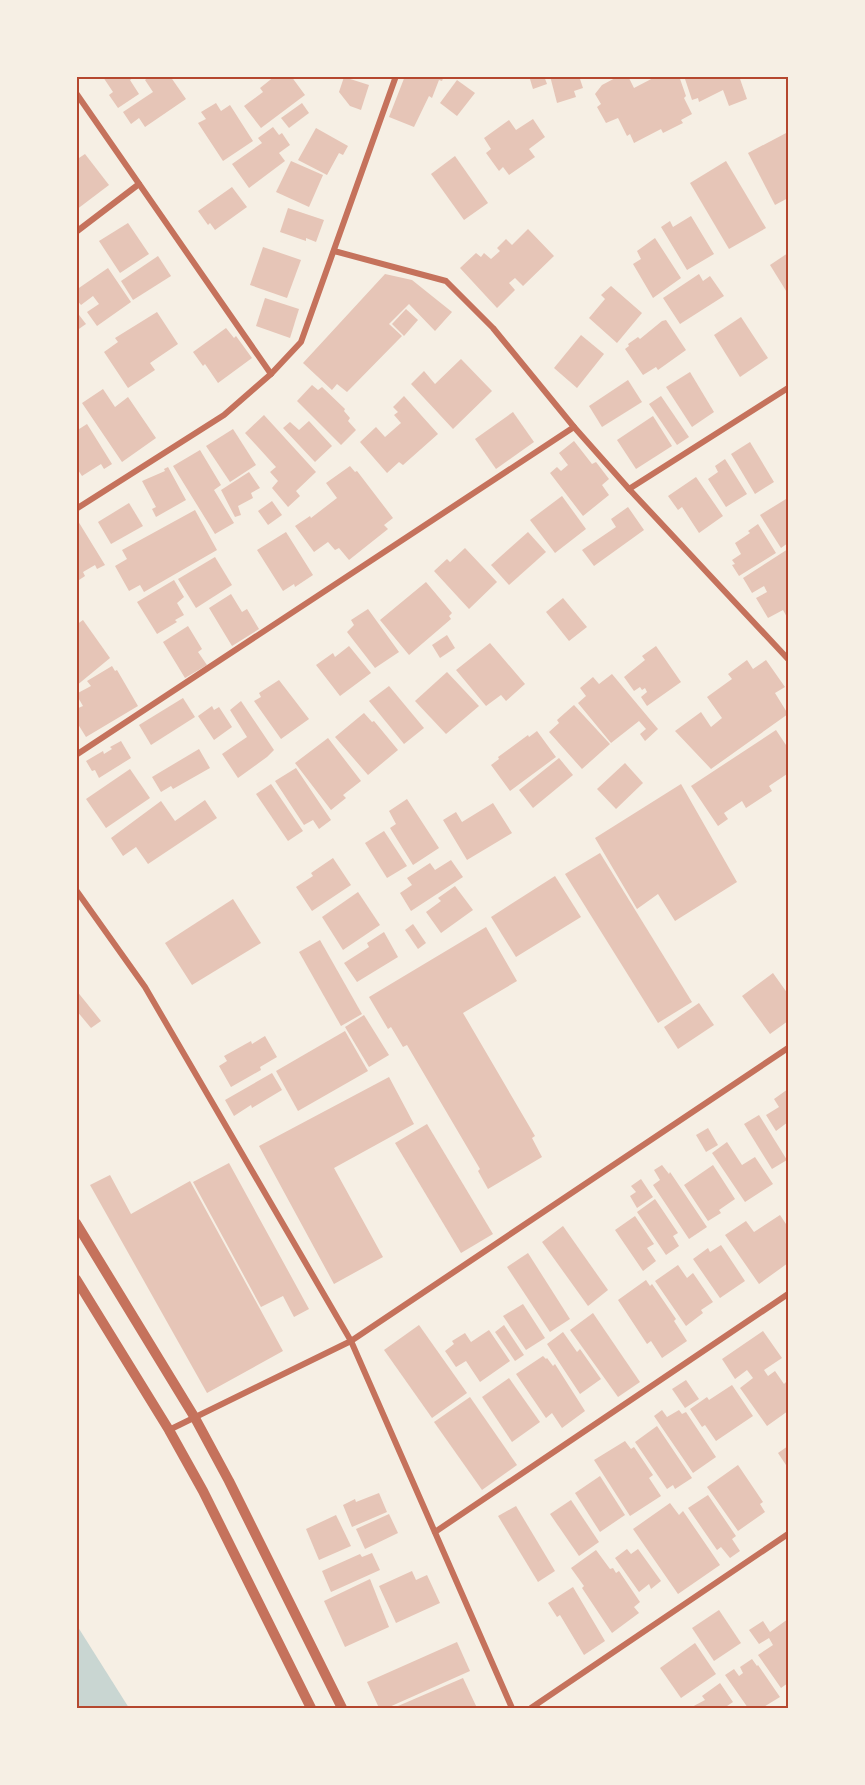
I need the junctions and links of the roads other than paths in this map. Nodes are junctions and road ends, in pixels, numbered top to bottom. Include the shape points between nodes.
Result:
1 (396, 76) edge
2 (76, 93) edge
3 (139, 184) junction
4 (76, 232) edge
5 (334, 251) junction
6 (271, 374) junction
7 (789, 388) edge
8 (574, 427) junction
9 (629, 489) junction
10 (76, 509) edge
11 (789, 659) edge
12 (76, 755) edge
13 (76, 890) edge
14 (789, 1048) edge
15 (76, 1223) edge
16 (76, 1279) edge
17 (789, 1294) edge
18 (351, 1341) junction
19 (195, 1418) junction
20 (169, 1430) junction
21 (435, 1532) junction
22 (789, 1534) edge
23 (311, 1708) edge
24 (342, 1708) edge
25 (512, 1708) edge
26 (531, 1708) edge

1 - 5 street
2 - 3 street
3 - 4 street
3 - 6 street
5 - 6 street via 301,342
5 - 8 street via 446,280 493,328
6 - 10 street via 224,415
7 - 9 street
8 - 9 street
8 - 12 street
9 - 11 street
13 - 18 street via 145,987
14 - 18 street
15 - 19 street
16 - 20 street
17 - 21 street
18 - 19 street
18 - 21 street
19 - 20 street
19 - 24 street
20 - 23 street
21 - 25 street
22 - 26 street

